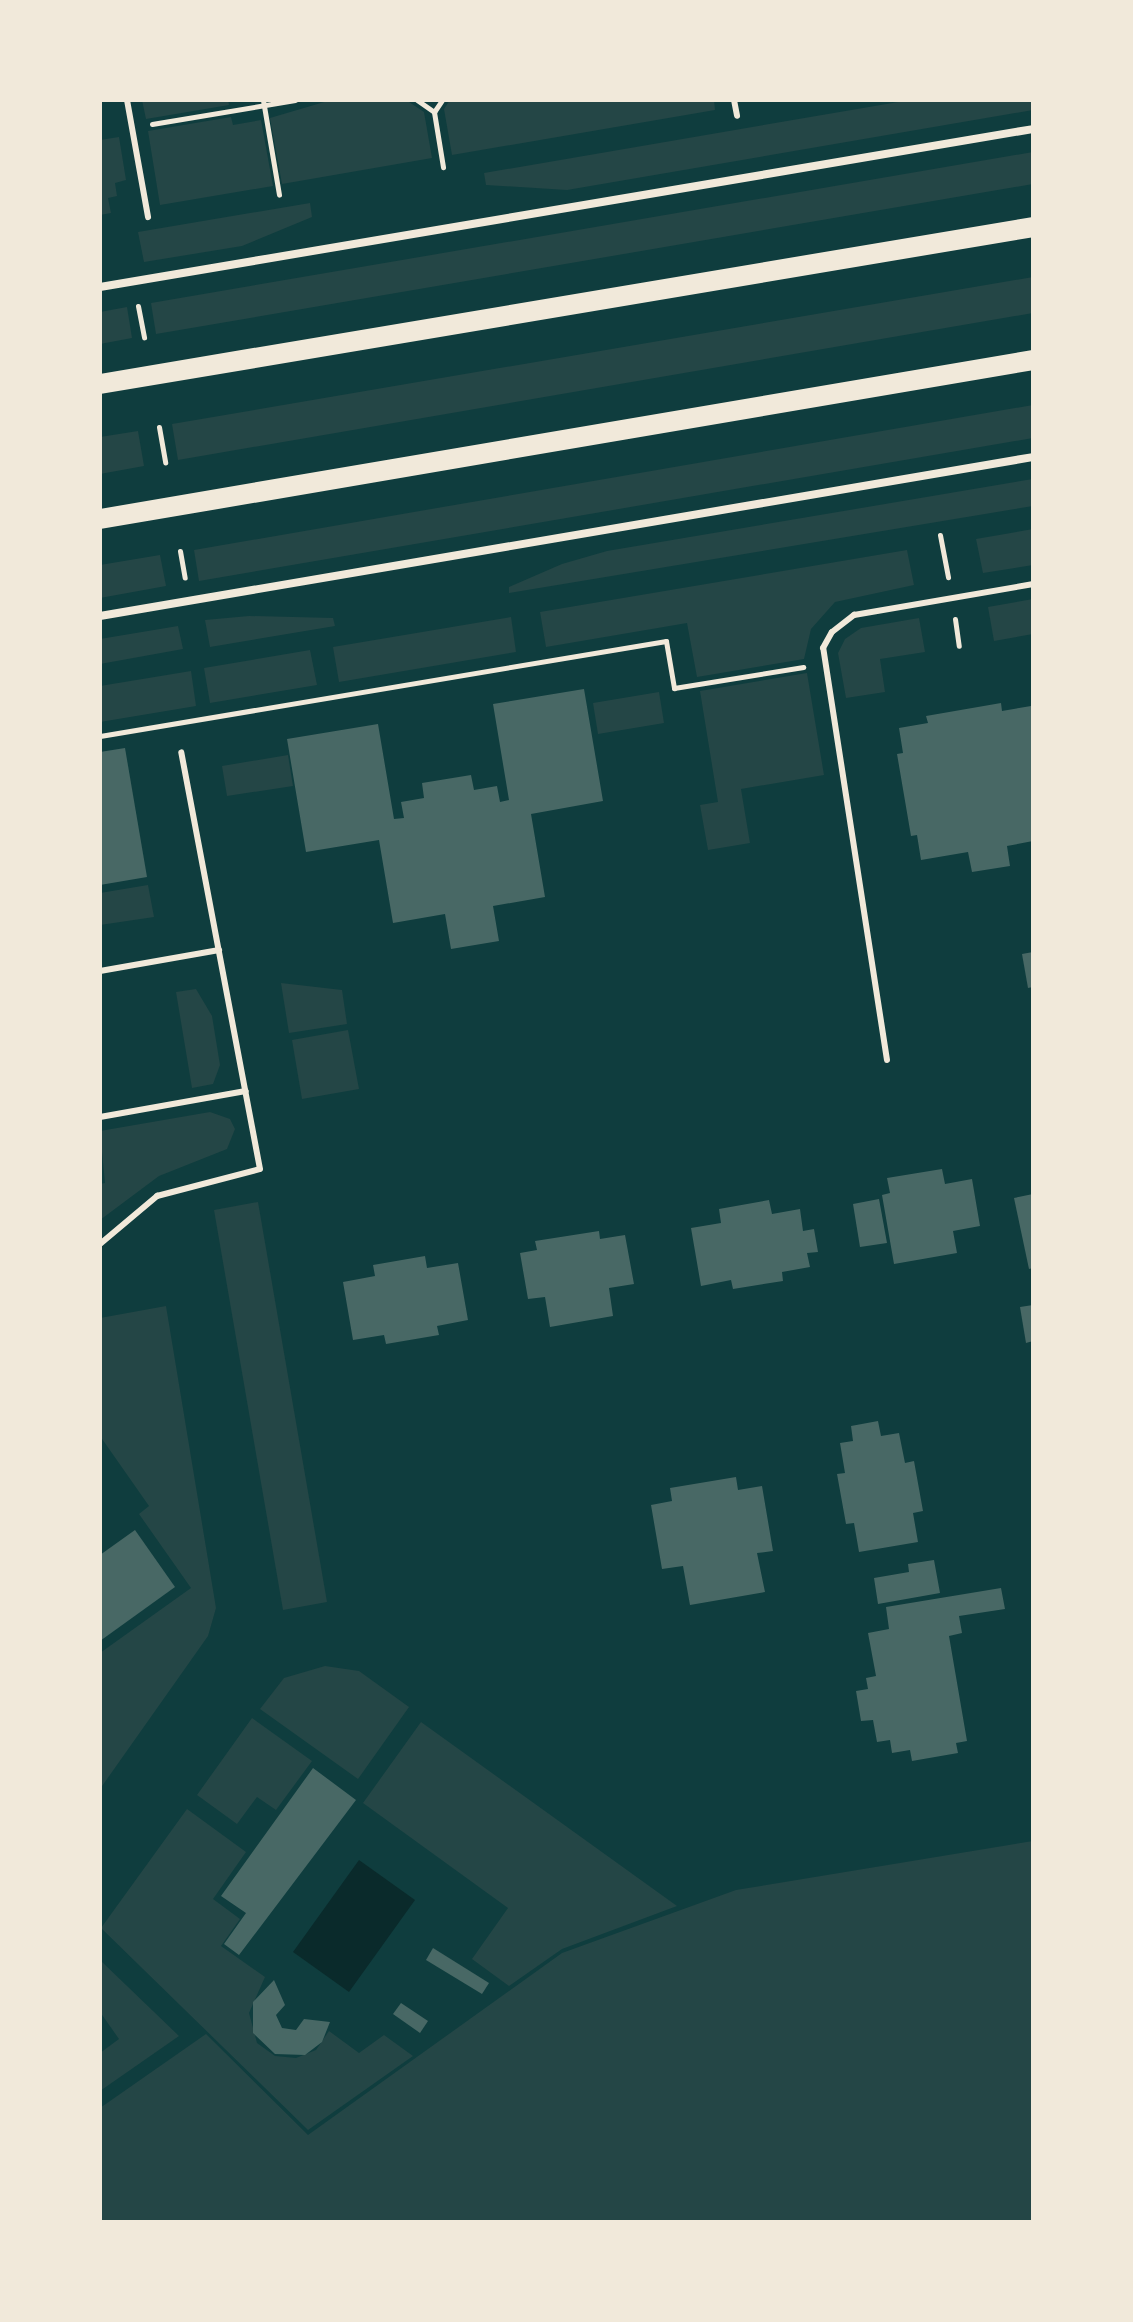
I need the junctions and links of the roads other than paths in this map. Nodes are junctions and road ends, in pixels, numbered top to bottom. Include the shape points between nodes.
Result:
1 (127, 100) edge
2 (734, 100) edge
3 (737, 116) dead end
4 (1033, 129) edge
5 (148, 217) dead end
6 (1033, 227) edge
7 (100, 287) edge
8 (1033, 360) edge
9 (100, 384) edge
10 (1033, 457) edge
11 (100, 519) edge
12 (1033, 584) edge
13 (100, 616) edge
14 (181, 752) dead end
15 (219, 950) junction
16 (100, 971) edge
17 (887, 1060) dead end
18 (246, 1091) junction
19 (100, 1117) edge
20 (100, 1244) edge

1 - 5 lane
2 - 3 lane
4 - 7 street
6 - 9 main road
8 - 11 main road
10 - 13 street
12 - 17 lane via 854,615 832,632 823,648
14 - 15 lane
15 - 16 lane
15 - 18 lane
18 - 19 lane
18 - 20 lane via 260,1169 157,1196

